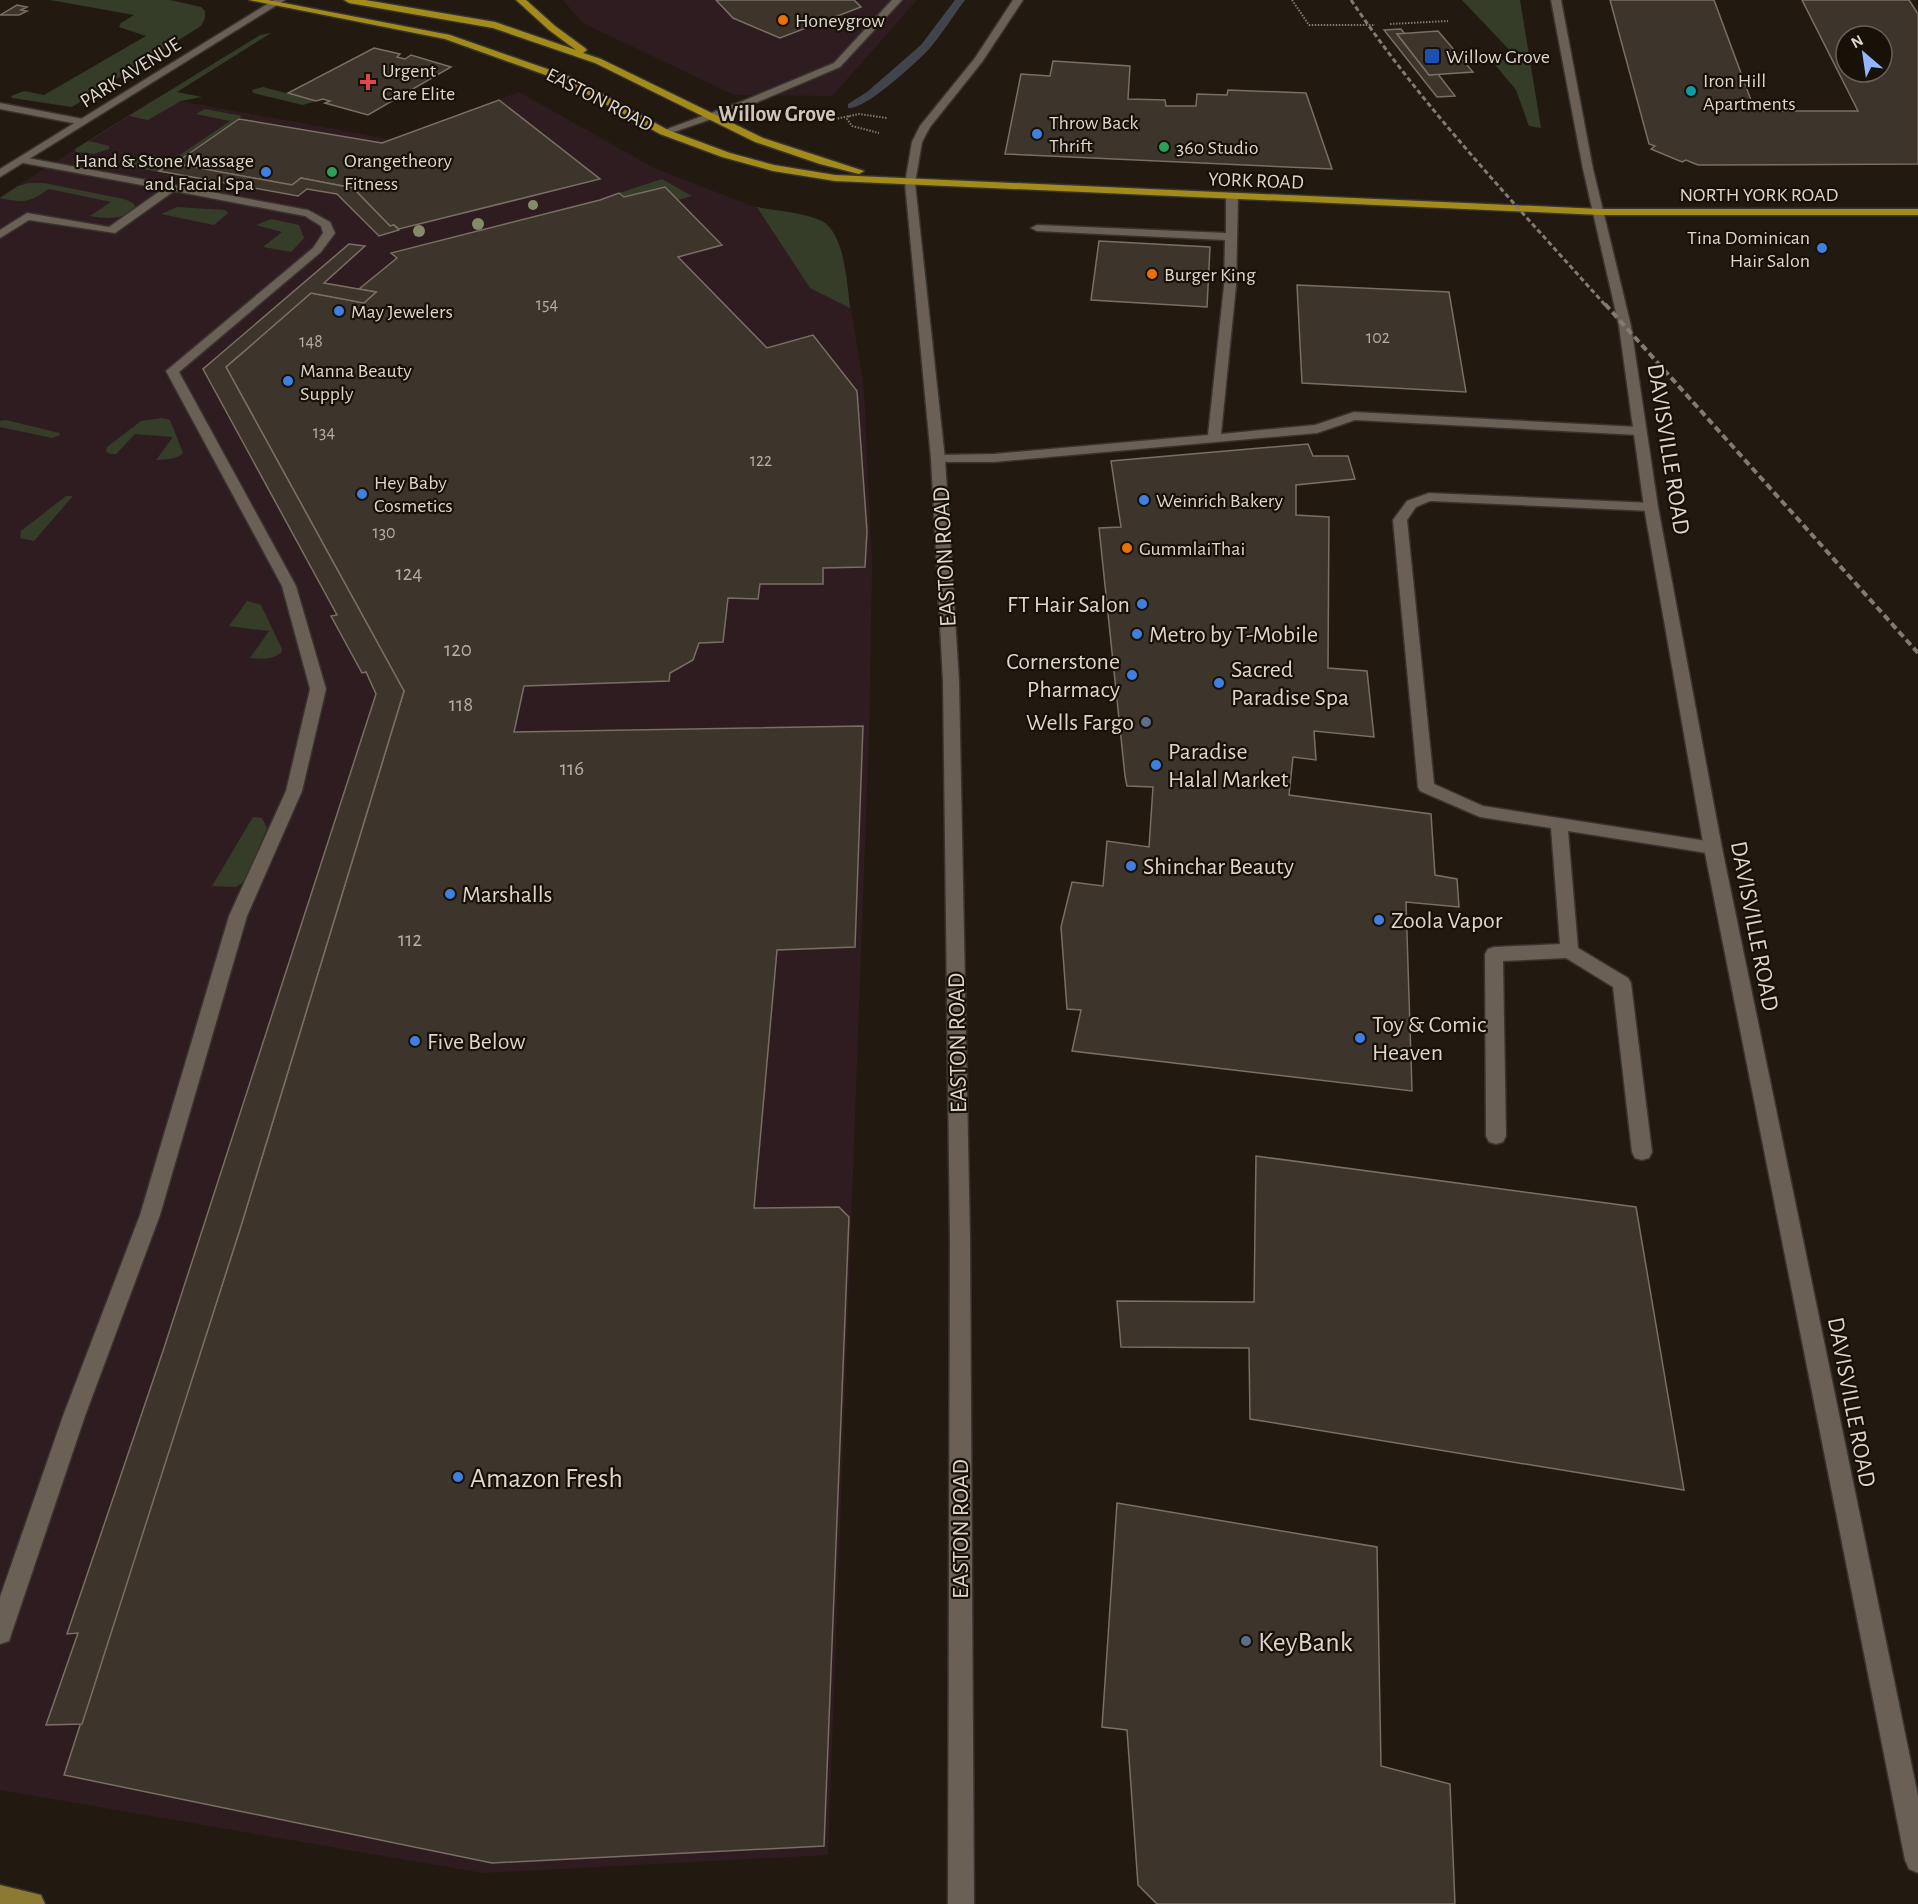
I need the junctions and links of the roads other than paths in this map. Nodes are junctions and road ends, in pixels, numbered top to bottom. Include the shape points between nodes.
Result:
1 (254, 0) edge
2 (349, 0) edge
3 (521, 0) edge
4 (897, 0) edge
5 (1018, 0) edge
6 (1556, 0) edge
7 (276, 2) edge
8 (598, 61) junction
9 (0, 106) edge
10 (710, 116) junction
11 (83, 122) junction
12 (664, 132) junction
13 (22, 160) junction
14 (0, 174) edge
15 (910, 183) junction
16 (172, 188) junction
17 (1232, 197) junction
18 (1600, 212) junction
19 (1918, 212) edge
20 (1037, 228) dead end
21 (0, 235) edge
22 (1231, 237) junction
23 (1638, 431) junction
24 (1214, 439) junction
25 (938, 459) junction
26 (1651, 507) junction
27 (1559, 824) junction
28 (1713, 848) junction
29 (1569, 951) junction
30 (1496, 1136) dead end
31 (1642, 1152) dead end
32 (0, 1632) edge
33 (1918, 1860) edge
34 (0, 1898) edge
35 (32, 1904) edge
36 (961, 1904) edge

1 - 7 highway, EASTON ROAD
2 - 8 highway, EASTON ROAD via 495,25
3 - 8 highway
4 - 10 street via 837,65
5 - 15 street via 979,60 925,126 917,142
6 - 18 street, DAVISVILLE ROAD via 1588,169
7 - 11 street, PARK AVENUE
7 - 12 highway, EASTON ROAD via 447,37 569,80
8 - 10 highway, EASTON ROAD
9 - 11 street
10 - 12 street
10 - 15 highway, EASTON ROAD via 759,140
11 - 13 street, PARK AVENUE
12 - 15 highway, EASTON ROAD via 773,168 835,178
13 - 14 street, PARK AVENUE
13 - 16 street
15 - 17 highway, YORK ROAD
15 - 25 street, EASTON ROAD
16 - 21 street via 111,231 27,216
16 - 32 street via 308,213 326,224 328,233 317,250 172,371 289,586 318,689 294,791 238,916 150,1215 74,1416
17 - 18 highway, YORK ROAD
17 - 22 street
18 - 19 highway, NORTH YORK ROAD
18 - 23 street, DAVISVILLE ROAD via 1625,326
20 - 22 street
22 - 24 street via 1230,286
23 - 24 street via 1354,416 1317,429
23 - 26 street, DAVISVILLE ROAD
24 - 25 street via 994,458
25 - 36 street, EASTON ROAD via 951,681 958,1084
26 - 27 street via 1429,497 1413,502 1400,520 1426,787 1480,811
26 - 28 street, DAVISVILLE ROAD
27 - 28 street
27 - 29 street
28 - 33 street, DAVISVILLE ROAD
29 - 30 street via 1494,954
29 - 31 street via 1622,983
34 - 35 main road

